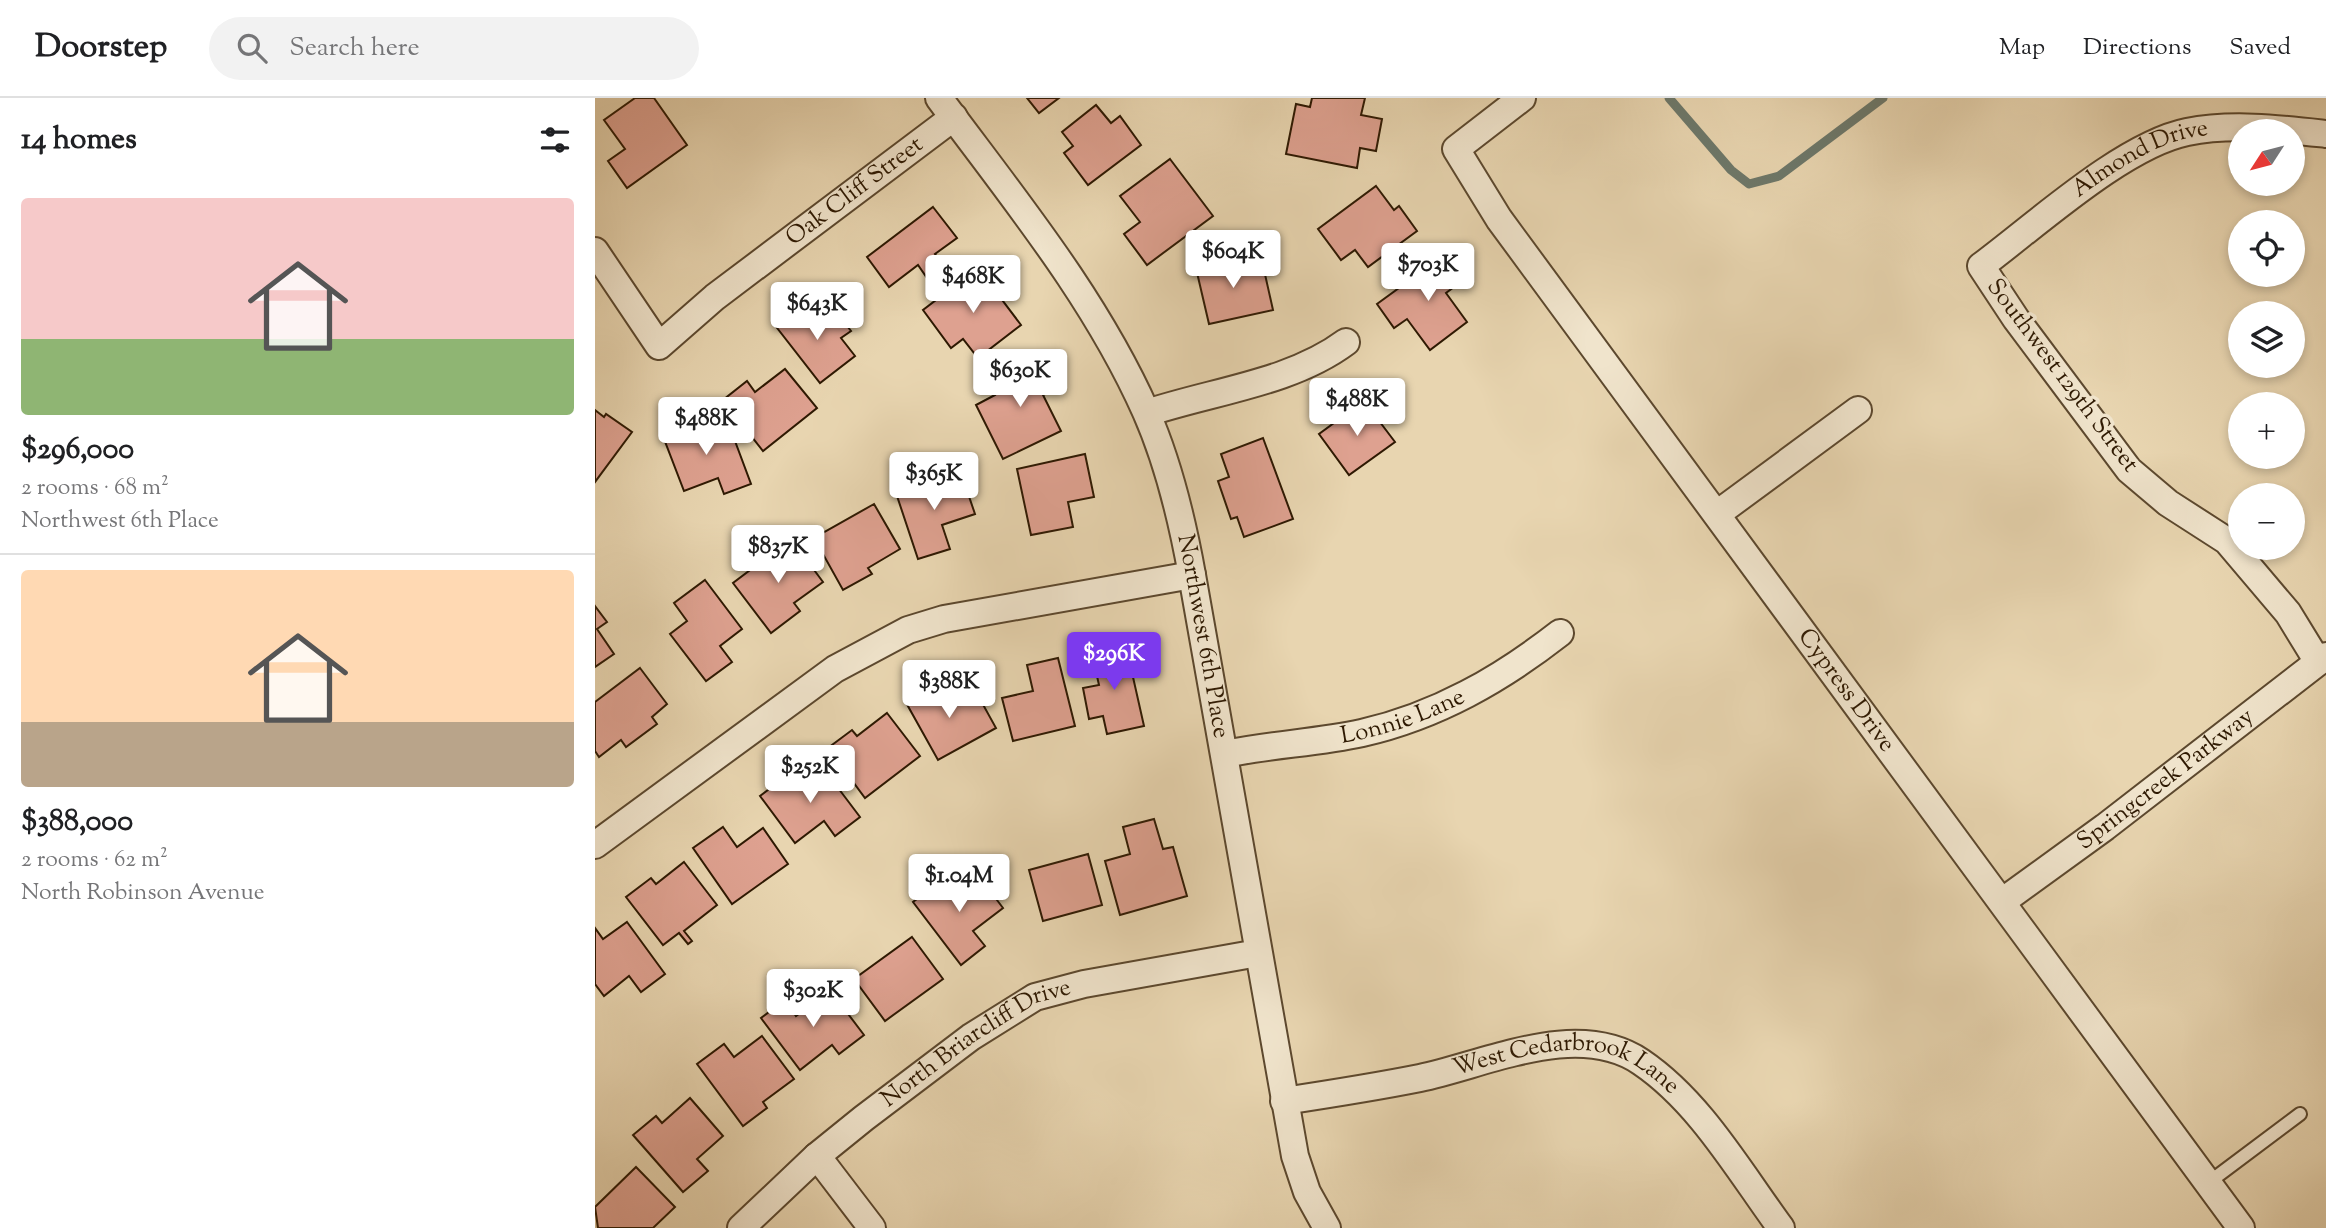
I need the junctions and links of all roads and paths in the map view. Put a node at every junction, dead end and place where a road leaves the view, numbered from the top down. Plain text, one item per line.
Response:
1 (1522, 98) edge
2 (947, 108) edge
3 (2326, 134) edge
4 (595, 251) edge
5 (1981, 266) joint
6 (1346, 342) dead end
7 (1858, 410) dead end
8 (1147, 414) junction
9 (1717, 513) junction
10 (1192, 575) junction
11 (1560, 633) dead end
12 (2322, 659) edge
13 (1225, 754) junction
14 (595, 845) edge
15 (2003, 901) junction
16 (1258, 953) junction
17 (1284, 1101) junction
18 (2299, 1114) dead end
19 (817, 1156) junction
20 (2208, 1183) junction
21 (741, 1228) edge
22 (872, 1228) edge
23 (1327, 1228) edge
24 (1781, 1228) edge
25 (2241, 1228) edge

1 - 9 street, Cypress Drive
2 - 4 street, Oak Cliff Street
2 - 8 street, Northwest 6th Place
3 - 5 street, Almond Drive
5 - 12 street, Southwest 129th Street
6 - 8 street
7 - 9 street
8 - 10 street, Northwest 6th Place
9 - 15 street, Cypress Drive
10 - 13 street, Northwest 6th Place
10 - 14 street
11 - 13 street, Lonnie Lane
12 - 15 street, Springcreek Parkway
13 - 16 street, Northwest 6th Place
15 - 20 street, Cypress Drive
16 - 17 street, Northwest 6th Place
16 - 19 street, North Briarcliff Drive
17 - 23 street, Northwest 6th Place
17 - 24 street, West Cedarbrook Lane
18 - 20 lane
19 - 21 street, North Briarcliff Drive
19 - 22 street
20 - 25 street, Cypress Drive

